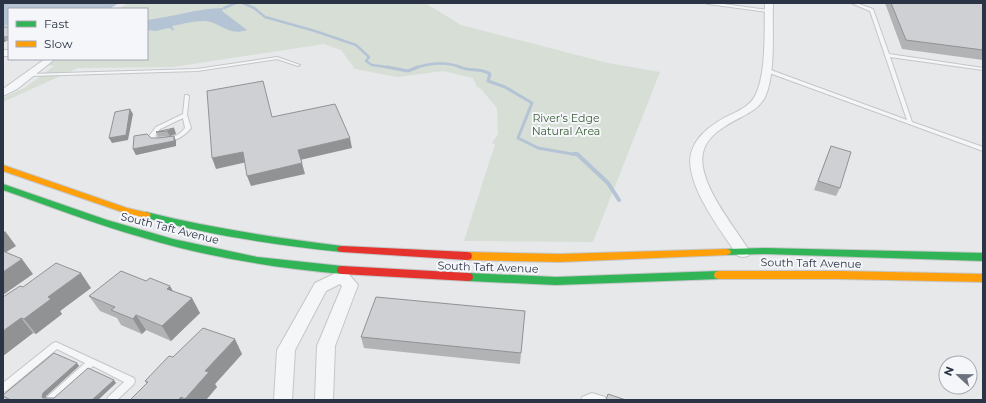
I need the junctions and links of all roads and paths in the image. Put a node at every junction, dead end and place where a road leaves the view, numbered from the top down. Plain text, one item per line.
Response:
1 (708, 3) edge
2 (853, 3) edge
3 (769, 7) edge
4 (887, 55) junction
5 (50, 60) edge
6 (298, 65) dead end
7 (983, 69) edge
8 (766, 70) junction
9 (30, 75) junction
10 (3, 93) edge
11 (187, 96) dead end
12 (185, 115) junction
13 (910, 122) junction
14 (983, 149) edge
15 (3, 168) edge
16 (3, 187) edge
17 (255, 237) junction
18 (743, 252) junction
19 (983, 257) edge
20 (506, 258) junction
21 (733, 260) dead end
22 (371, 261) dead end
23 (760, 261) dead end
24 (849, 265) dead end
25 (470, 268) dead end
26 (638, 268) dead end
27 (342, 273) junction
28 (879, 276) junction
29 (983, 278) edge
30 (597, 280) junction
31 (92, 362) junction
32 (3, 388) edge
33 (50, 400) edge
34 (111, 400) edge
35 (283, 400) edge
36 (324, 400) edge
37 (585, 400) edge
38 (602, 400) edge

1 - 3 lane
2 - 4 lane
3 - 8 street
4 - 7 lane
4 - 13 lane
5 - 9 street
6 - 9 lane
8 - 13 lane
8 - 18 street
9 - 10 street
11 - 12 lane
12 - 12 lane
13 - 14 lane
15 - 17 main road, South Taft Avenue
16 - 27 main road, South Taft Avenue
17 - 20 main road, South Taft Avenue
17 - 27 main road
18 - 19 main road, South Taft Avenue
18 - 20 main road, South Taft Avenue
18 - 21 main road
18 - 23 main road
20 - 25 main road
22 - 27 main road
24 - 28 main road
26 - 30 main road
27 - 30 main road, South Taft Avenue
27 - 35 street
27 - 36 street
28 - 29 main road, South Taft Avenue
28 - 30 main road, South Taft Avenue
31 - 32 lane
31 - 33 lane
31 - 34 lane
37 - 38 lane

